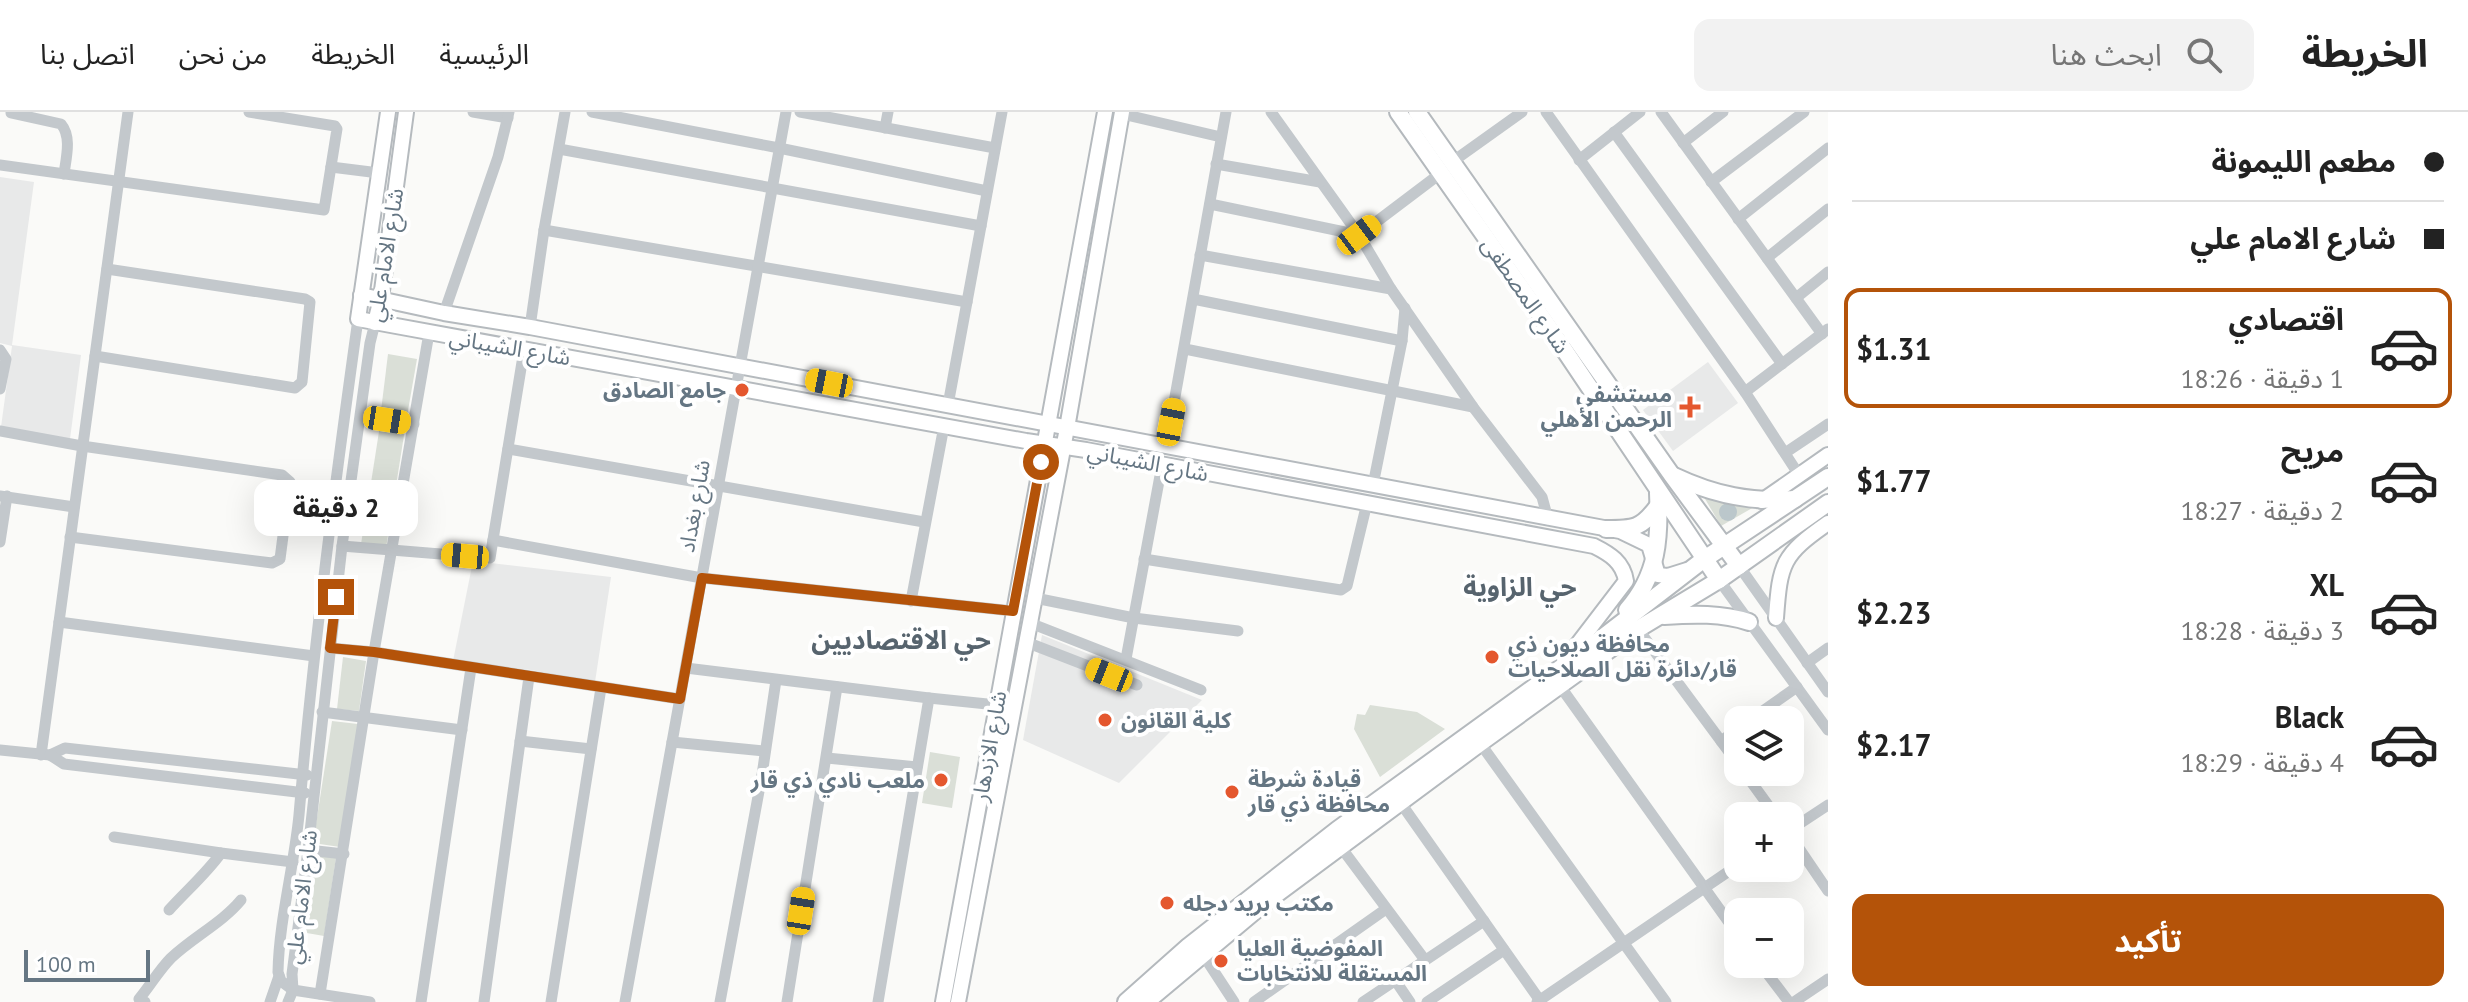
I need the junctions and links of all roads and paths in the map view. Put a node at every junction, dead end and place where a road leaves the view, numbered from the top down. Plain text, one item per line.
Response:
1 (128, 112) edge
2 (249, 112) edge
3 (388, 112) edge
4 (406, 112) edge
5 (473, 112) edge
6 (565, 112) edge
7 (592, 112) edge
8 (786, 112) edge
9 (800, 112) edge
10 (888, 112) edge
11 (1002, 112) edge
12 (1105, 112) edge
13 (1226, 112) edge
14 (1271, 112) edge
15 (1398, 112) edge
16 (1417, 112) edge
17 (1522, 112) edge
18 (1546, 112) edge
19 (1640, 112) edge
20 (1661, 112) edge
21 (1723, 112) edge
22 (1804, 112) edge
23 (11, 113) edge
24 (1122, 113) edge
25 (508, 115) edge
26 (885, 128) junction
27 (1614, 132) junction
28 (1221, 137) junction
29 (1683, 143) junction
30 (779, 148) junction
31 (995, 148) junction
32 (1828, 148) edge
33 (559, 149) junction
34 (1579, 160) junction
35 (1216, 164) junction
36 (0, 165) edge
37 (331, 167) junction
38 (1446, 167) junction
39 (1094, 171) junction
40 (379, 173) junction
41 (64, 174) junction
42 (1112, 174) junction
43 (118, 182) junction
44 (1320, 182) junction
45 (1711, 182) junction
46 (772, 188) junction
47 (987, 191) junction
48 (1210, 204) junction
49 (1828, 209) edge
50 (1738, 219) junction
51 (981, 226) junction
52 (544, 230) junction
53 (1359, 235) junction
54 (1200, 255) junction
55 (1767, 258) junction
56 (758, 266) junction
57 (107, 269) junction
58 (1828, 272) edge
59 (1391, 289) junction
60 (361, 295) junction
61 (381, 298) junction
62 (1796, 298) junction
63 (1193, 299) junction
64 (967, 302) junction
65 (1405, 308) junction
66 (444, 313) junction
67 (358, 319) junction
68 (375, 323) junction
69 (530, 327) junction
70 (1825, 331) edge
71 (429, 333) junction
72 (1402, 341) junction
73 (1185, 349) junction
74 (0, 350) edge
75 (524, 350) junction
76 (95, 356) junction
77 (1782, 364) junction
78 (740, 366) junction
79 (735, 387) junction
80 (0, 389) edge
81 (1391, 390) junction
82 (1745, 392) junction
83 (948, 405) junction
84 (1473, 407) junction
85 (361, 416) junction
86 (414, 424) junction
87 (1828, 424) edge
88 (1048, 425) junction
89 (944, 426) junction
90 (1067, 428) junction
91 (0, 431) edge
92 (1044, 444) junction
93 (82, 446) junction
94 (1166, 447) junction
95 (1063, 448) junction
96 (508, 449) junction
97 (1785, 453) junction
98 (1828, 455) edge
99 (1162, 465) junction
100 (1671, 474) junction
101 (1799, 475) junction
102 (1828, 477) edge
103 (719, 485) junction
104 (1373, 485) junction
105 (4, 496) edge
106 (1658, 498) junction
107 (1450, 499) junction
108 (1797, 499) junction
109 (1762, 501) junction
110 (1367, 503) junction
111 (1828, 503) edge
112 (74, 507) junction
113 (1447, 518) junction
114 (1548, 519) junction
115 (924, 522) junction
116 (1828, 523) edge
117 (284, 525) junction
118 (1606, 529) junction
119 (329, 530) junction
120 (70, 537) junction
121 (493, 540) junction
122 (0, 542) edge
123 (342, 546) junction
124 (1724, 546) junction
125 (392, 550) junction
126 (1144, 559) junction
127 (1654, 564) junction
128 (1697, 564) junction
129 (1739, 566) junction
130 (702, 578) junction
131 (1719, 580) junction
132 (1035, 598) junction
133 (911, 601) junction
134 (1013, 611) junction
135 (1658, 617) junction
136 (1134, 618) junction
137 (1776, 618) junction
138 (59, 622) junction
139 (1749, 622) junction
140 (1030, 623) junction
141 (1638, 629) junction
142 (1238, 631) dead end
143 (1598, 641) junction
144 (1026, 642) junction
145 (330, 648) junction
146 (1828, 648) edge
147 (374, 652) junction
148 (314, 656) junction
149 (1126, 659) junction
150 (1807, 663) junction
151 (1561, 666) junction
152 (471, 668) junction
153 (686, 668) junction
154 (529, 677) junction
155 (776, 680) junction
156 (1137, 685) dead end
157 (1560, 686) junction
158 (837, 687) junction
159 (1797, 687) junction
160 (601, 688) junction
161 (1201, 690) dead end
162 (1828, 692) edge
163 (929, 698) junction
164 (680, 699) junction
165 (997, 705) junction
166 (1770, 706) edge
167 (322, 712) junction
168 (364, 716) junction
169 (462, 730) junction
170 (1828, 730) edge
171 (1724, 739) edge
172 (520, 741) junction
173 (1721, 741) junction
174 (672, 742) junction
175 (1480, 743) junction
176 (1724, 745) edge
177 (591, 749) junction
178 (0, 750) edge
179 (765, 751) junction
180 (46, 755) junction
181 (827, 758) junction
182 (917, 767) junction
183 (301, 774) junction
184 (315, 777) junction
185 (300, 792) junction
186 (314, 795) junction
187 (979, 801) junction
188 (1400, 802) junction
189 (995, 804) junction
190 (1828, 805) edge
191 (1804, 822) edge
192 (114, 837) dead end
193 (1334, 844) junction
194 (308, 850) junction
195 (221, 853) junction
196 (344, 854) junction
197 (1804, 854) edge
198 (293, 862) junction
199 (1724, 875) edge
200 (1703, 889) junction
201 (1828, 891) edge
202 (241, 900) dead end
203 (1386, 909) junction
204 (169, 910) dead end
205 (1724, 917) edge
206 (1484, 921) junction
207 (1624, 943) junction
208 (1504, 950) junction
209 (1202, 953) junction
210 (1425, 960) junction
211 (279, 976) junction
212 (1771, 978) edge
213 (1828, 979) edge
214 (1395, 980) junction
215 (320, 994) junction
216 (290, 996) edge
217 (1539, 1001) edge
218 (145, 1002) edge
219 (270, 1002) edge
220 (370, 1002) edge
221 (421, 1002) edge
222 (484, 1002) edge
223 (551, 1002) edge
224 (625, 1002) edge
225 (720, 1002) edge
226 (787, 1002) edge
227 (878, 1002) edge
228 (943, 1002) edge
229 (958, 1002) edge
230 (1126, 1002) edge
231 (1146, 1002) edge
232 (1234, 1002) edge
233 (1254, 1002) edge
234 (1363, 1002) edge
235 (1410, 1002) edge
236 (1427, 1002) edge
237 (1666, 1002) edge
238 (1791, 1002) edge

1 - 43 street
2 - 37 street
3 - 40 main road, شارع الامام علي
4 - 61 main road, شارع الامام علي
5 - 25 street
6 - 33 street
7 - 30 street
8 - 30 street, شارع بغداد
9 - 26 street
10 - 26 street
11 - 31 street
12 - 39 main road, شارع الازدهار
13 - 28 street
14 - 44 street
15 - 38 highway, شارع المصطفى
16 - 38 highway, شارع المصطفى
17 - 38 street
18 - 34 street
19 - 27 street
20 - 29 street
21 - 29 street
22 - 45 street
23 - 41 street
24 - 28 street
24 - 42 main road, شارع الازدهار
25 - 66 street
26 - 31 street
27 - 34 street
27 - 77 street
28 - 35 street
29 - 45 street
30 - 46 street, شارع بغداد
30 - 47 street
31 - 47 street
32 - 50 street
33 - 46 street
33 - 52 street
34 - 82 street
35 - 44 street
35 - 48 street
36 - 41 street
37 - 40 street
37 - 43 street
38 - 53 street
38 - 100 highway, شارع المصطفى
38 - 106 highway, شارع المصطفى
39 - 42 main road
39 - 88 main road, شارع الازدهار
40 - 60 main road, شارع الامام علي
41 - 43 street
42 - 90 main road, شارع الازدهار
43 - 57 street
44 - 53 street
45 - 50 street
46 - 51 street
46 - 56 street, شارع بغداد
47 - 51 street
48 - 53 street
48 - 54 street
49 - 55 street
50 - 55 street
51 - 64 street
52 - 56 street
52 - 69 street
53 - 59 street
54 - 59 street
54 - 63 street
55 - 62 street
56 - 64 street
56 - 78 street, شارع بغداد
57 - 76 street
57 - 76 street
58 - 62 street
59 - 65 street
60 - 61 main road, شارع الشيباني
60 - 67 main road, شارع الامام علي
61 - 66 main road, شارع الشيباني
61 - 68 main road, شارع الامام علي
62 - 70 street
63 - 72 street
63 - 73 street
64 - 83 street
65 - 72 street
65 - 84 street
66 - 69 main road, شارع الشيباني
67 - 68 main road, شارع الشيباني
67 - 119 street, شارع الامام علي
68 - 71 main road, شارع الشيباني
68 - 85 street, شارع الامام علي
69 - 78 main road, شارع الشيباني
70 - 77 street
71 - 75 main road, شارع الشيباني
71 - 86 street
72 - 81 street
73 - 81 street
73 - 94 street
74 - 80 street
75 - 79 main road, شارع الشيباني
75 - 96 street
76 - 93 street
77 - 82 street
78 - 79 street, شارع بغداد
78 - 83 main road, شارع الشيباني
79 - 89 main road, شارع الشيباني
79 - 103 street, شارع بغداد
81 - 84 street
81 - 104 street
82 - 97 street
83 - 88 main road, شارع الشيباني
84 - 114 street
85 - 86 street
85 - 123 street, شارع الامام علي
86 - 125 street
87 - 97 street
88 - 90 main road, شارع الشيباني
88 - 92 main road, شارع الازدهار
89 - 92 main road, شارع الشيباني
89 - 115 street
90 - 94 main road, شارع الشيباني
90 - 95 main road, شارع الازدهار
91 - 93 street
92 - 95 main road, شارع الشيباني
92 - 134 main road, شارع الازدهار
93 - 112 street
93 - 117 street
94 - 104 main road, شارع الشيباني
95 - 99 main road, شارع الشيباني
95 - 132 main road, شارع الازدهار
96 - 103 street
96 - 121 street
97 - 101 street
98 - 101 main road
99 - 110 main road, شارع الشيباني
99 - 126 street
100 - 109 highway
100 - 124 highway, شارع المصطفى
101 - 109 main road
102 - 108 highway
103 - 115 street
103 - 130 street, شارع بغداد
104 - 107 main road, شارع الشيباني
105 - 112 street
105 - 122 street
106 - 118 highway
106 - 127 highway
106 - 128 highway, شارع المصطفى
107 - 113 main road
107 - 114 main road, شارع الشيباني
108 - 109 highway
108 - 124 highway
110 - 113 main road, شارع الشيباني
110 - 126 street
111 - 129 highway
112 - 120 street
113 - 151 main road, شارع الشيباني
114 - 118 main road, شارع الشيباني
115 - 133 street
116 - 137 main road
117 - 119 street
117 - 120 street
118 - 127 main road, شارع الشيباني
119 - 148 street, شارع الامام علي
120 - 138 street
121 - 125 street
121 - 130 street
123 - 125 street
123 - 145 street, شارع الامام علي
124 - 128 highway
124 - 129 highway, شارع المصطفى
125 - 147 street
126 - 136 street
127 - 128 main road
127 - 143 highway
128 - 131 highway, شارع المصطفى
128 - 143 highway
129 - 131 highway
129 - 137 street
130 - 133 street
130 - 153 street, شارع بغداد
131 - 135 highway
131 - 139 street
132 - 136 street
132 - 140 main road, شارع الازدهار
133 - 134 street
134 - 165 main road, شارع الازدهار
135 - 139 highway
135 - 141 highway
136 - 142 street
136 - 149 street
137 - 150 street
138 - 148 street
138 - 180 street
139 - 159 street
140 - 144 main road, شارع الازدهار
140 - 149 street
141 - 157 highway
141 - 173 street
143 - 151 highway
144 - 156 street
144 - 189 main road, شارع الازدهار
145 - 147 street
145 - 167 street, شارع الامام علي
146 - 150 street
147 - 152 street
147 - 168 street
148 - 183 street, شارع الامام علي
149 - 161 street
150 - 162 street
151 - 193 highway
152 - 154 street
152 - 169 street
153 - 155 street
153 - 164 street, شارع بغداد
154 - 160 street
154 - 172 street
155 - 158 street
155 - 179 street
157 - 175 highway
157 - 200 street
158 - 163 street
158 - 181 street
159 - 166 street
159 - 170 street
160 - 164 street
160 - 177 street
163 - 165 street
163 - 182 street
164 - 174 street, شارع بغداد
165 - 187 main road, شارع الازدهار
167 - 168 street
167 - 184 street, شارع الامام علي
168 - 169 street
168 - 196 street
169 - 221 street
171 - 173 street
172 - 177 street
172 - 222 street
173 - 176 street
174 - 179 street
174 - 224 street, شارع بغداد
175 - 188 highway
175 - 207 street
177 - 223 street
178 - 180 street
179 - 225 street
180 - 183 street
180 - 185 street
181 - 182 street
181 - 226 street
182 - 227 street
183 - 184 street
183 - 185 street, شارع الامام علي
184 - 186 street, شارع الامام علي
185 - 186 street
185 - 198 street, شارع الامام علي
186 - 194 street, شارع الامام علي
187 - 189 main road
187 - 228 main road, شارع الازدهار
188 - 193 highway
188 - 206 street
189 - 229 main road, شارع الازدهار
190 - 191 street
192 - 195 street
193 - 203 street
193 - 209 highway
193 - 230 highway
194 - 196 street
194 - 216 street, شارع الامام علي
195 - 198 street
195 - 204 street
196 - 215 street
197 - 201 street
198 - 211 street, شارع الامام علي
199 - 200 street
200 - 205 street
200 - 207 street
202 - 218 street
203 - 210 street
203 - 233 street
206 - 208 street
206 - 210 street
207 - 217 street
207 - 237 street
208 - 217 street
208 - 236 street
209 - 231 highway
209 - 232 street
210 - 214 street
211 - 216 street, شارع الامام علي
211 - 219 street
212 - 238 street
213 - 238 street
214 - 234 street
214 - 235 street
215 - 216 street
215 - 220 street

